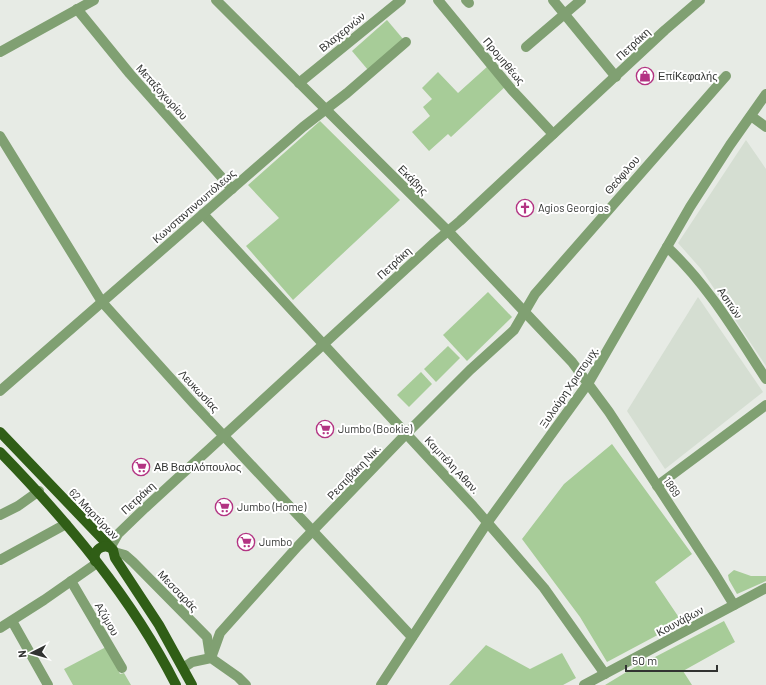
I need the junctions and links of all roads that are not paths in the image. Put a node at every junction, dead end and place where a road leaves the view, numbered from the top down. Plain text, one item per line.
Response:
1 (94, 0) edge
2 (216, 0) edge
3 (401, 0) edge
4 (438, 0) edge
5 (553, 0) edge
6 (581, 0) edge
7 (700, 0) edge
8 (77, 9) junction
9 (565, 14) junction
10 (406, 42) dead end
11 (526, 47) dead end
12 (0, 52) edge
13 (726, 76) dead end
14 (616, 77) junction
15 (299, 83) junction
16 (766, 94) edge
17 (325, 110) junction
18 (750, 116) junction
19 (766, 127) edge
20 (553, 134) junction
21 (0, 136) edge
22 (232, 189) junction
23 (203, 214) junction
24 (448, 231) junction
25 (667, 247) junction
26 (102, 302) junction
27 (525, 310) junction
28 (323, 344) junction
29 (766, 379) edge
30 (589, 382) junction
31 (0, 391) edge
32 (766, 404) edge
33 (0, 432) edge
34 (406, 434) junction
35 (224, 436) junction
36 (0, 452) edge
37 (657, 486) junction
38 (39, 491) junction
39 (0, 515) edge
40 (487, 523) junction
41 (66, 524) junction
42 (313, 532) junction
43 (112, 551) junction
44 (0, 560) edge
45 (97, 563) junction
46 (71, 581) junction
47 (766, 588) edge
48 (734, 606) junction
49 (12, 621) junction
50 (0, 628) edge
51 (412, 637) junction
52 (211, 658) junction
53 (122, 668) dead end
54 (183, 668) junction
55 (604, 674) junction
56 (48, 685) edge
57 (176, 685) edge
58 (192, 685) edge
59 (246, 685) edge
60 (381, 685) edge
61 (584, 685) edge

1 - 8 street
2 - 15 street, Εκάβης
3 - 15 street, Βλαχερνών
4 - 20 street, Προμηθέως
5 - 9 street
6 - 9 street
7 - 14 street, Πετράκη
8 - 12 street
8 - 22 street, Μεταξοχωρίου
9 - 11 street
9 - 14 street
10 - 17 street, Κωνσταντινουπόλεως
13 - 27 street, Θεόφιλου
14 - 20 street, Πετράκη
15 - 17 street, Εκάβης
16 - 18 street, Ξυλούρη Χριστομιχ.
17 - 22 street, Κωνσταντινουπόλεως
17 - 24 street, Εκάβης
18 - 19 street
18 - 25 street, Ξυλούρη Χριστομιχ.
20 - 24 street, Πετράκη
21 - 26 street, Λευκωσίας
22 - 23 street, Κωνσταντινουπόλεως
23 - 26 street, Κωνσταντινουπόλεως
23 - 28 street, Καμπέλη Αθαν.
24 - 27 street, Εκάβης
24 - 28 street, Πετράκη
25 - 29 street, Ασιτών
25 - 30 street, Ξυλούρη Χριστομιχ.
26 - 31 street, Κωνσταντινουπόλεως
26 - 35 street, Λευκωσίας
27 - 30 street, Εκάβης
27 - 34 street, Ρεστιβάκη Νικ.
28 - 34 street, Καμπέλη Αθαν.
28 - 35 street, Πετράκη
30 - 37 street, 1869
30 - 40 street, Ξυλούρη Χριστομιχ.
32 - 37 street
33 - 43 main road, 62 Μαρτύρων
34 - 40 street, Καμπέλη Αθαν.
34 - 42 street, Ρεστιβάκη Νικ.
35 - 42 street, Λευκωσίας
35 - 43 street, Πετράκη
36 - 38 main road
37 - 48 street, 1869
38 - 39 street
38 - 41 main road
40 - 51 street, Ξυλούρη Χριστομιχ.
40 - 55 street, Καμπέλη Αθαν.
41 - 44 street
41 - 45 main road
42 - 51 street, Λευκωσίας
42 - 52 street, Ρεστιβάκη Νικ.
43 - 45 main road
43 - 45 main road
43 - 52 street, Μεσσαράς
43 - 54 main road, 62 Μαρτύρων
45 - 46 street
45 - 57 main road
46 - 49 street
46 - 53 street, Αζύμου
47 - 48 street, Κουνάβων
48 - 55 street, Κουνάβων
49 - 50 street
49 - 56 street
51 - 60 street, Ξυλούρη Χριστομιχ.
52 - 54 street
52 - 59 street
54 - 58 main road, 62 Μαρτύρων
55 - 61 street, Κουνάβων

